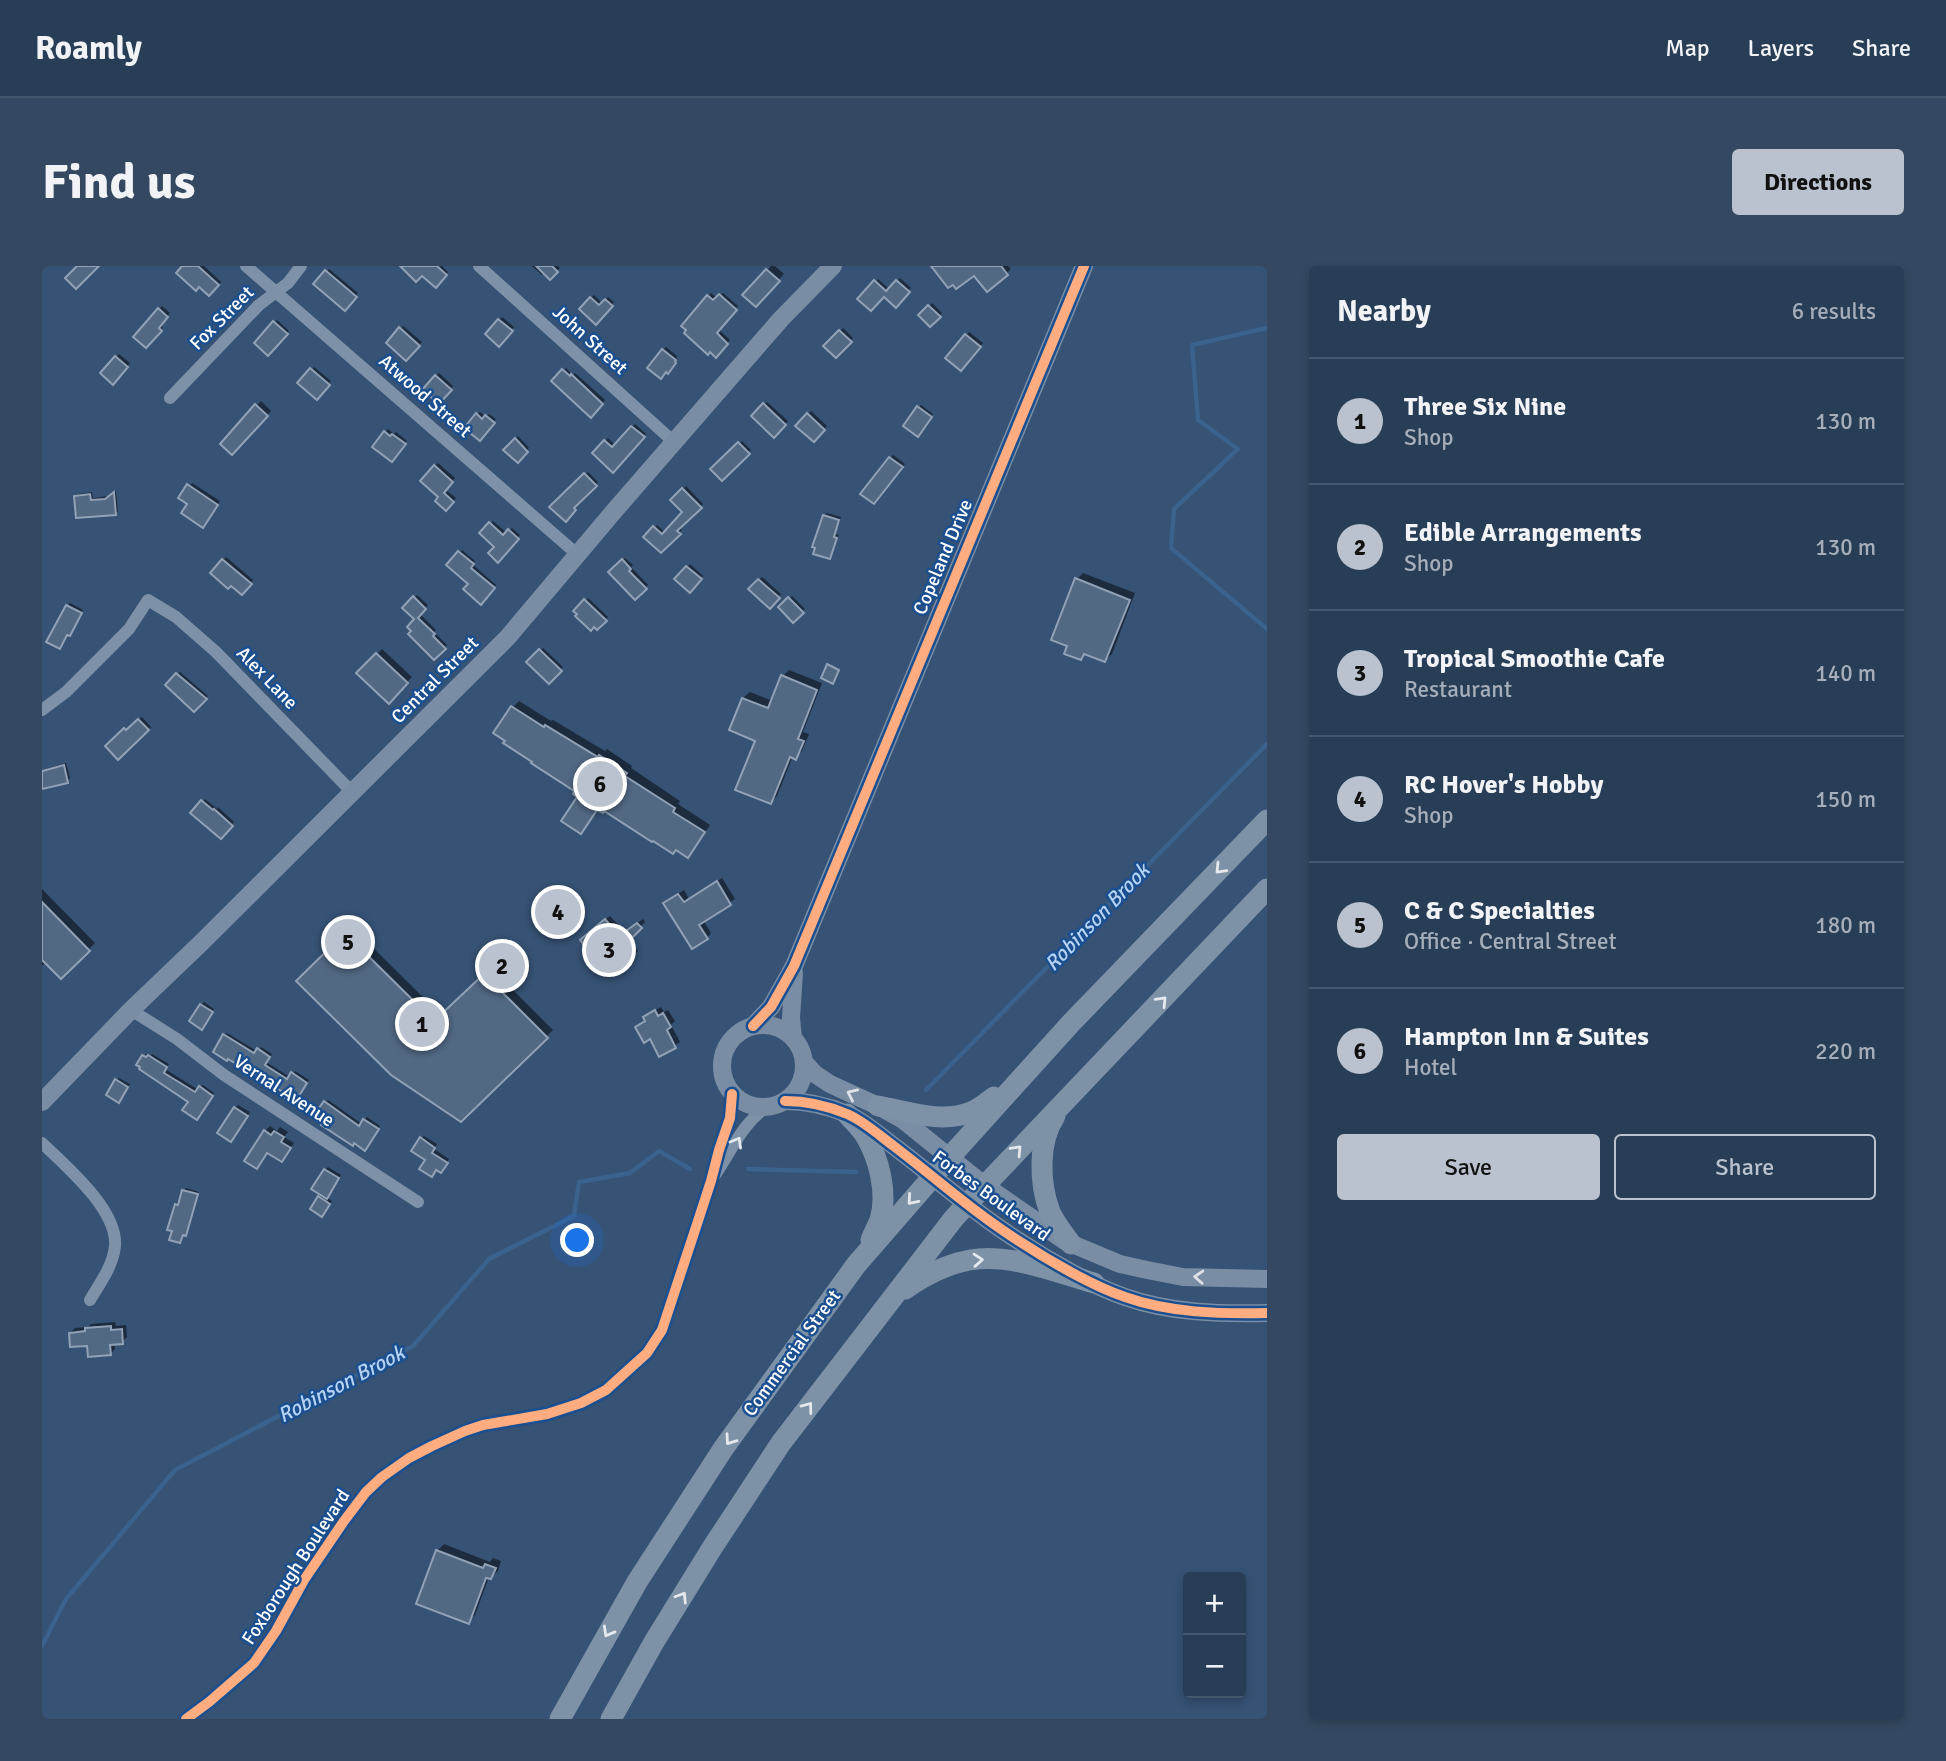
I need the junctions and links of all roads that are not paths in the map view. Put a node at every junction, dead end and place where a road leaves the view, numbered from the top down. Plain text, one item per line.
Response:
1 (246, 266) edge
2 (300, 266) edge
3 (479, 266) edge
4 (833, 266) edge
5 (1084, 266) edge
6 (277, 293) junction
7 (170, 398) dead end
8 (675, 443) junction
9 (578, 555) junction
10 (42, 710) edge
11 (351, 791) junction
12 (1267, 820) edge
13 (836, 863) joint
14 (1267, 889) edge
15 (794, 966) junction
16 (131, 1010) junction
17 (753, 1026) junction
18 (793, 1038) junction
19 (804, 1062) junction
20 (1011, 1088) junction
21 (733, 1094) junction
22 (1068, 1097) junction
23 (785, 1101) junction
24 (42, 1102) edge
25 (878, 1106) junction
26 (767, 1107) junction
27 (847, 1114) junction
28 (42, 1143) edge
29 (949, 1158) junction
30 (933, 1176) junction
31 (711, 1181) junction
32 (984, 1185) junction
33 (418, 1202) dead end
34 (967, 1204) junction
35 (1071, 1244) junction
36 (865, 1254) junction
37 (1267, 1279) edge
38 (1094, 1283) junction
39 (894, 1296) junction
40 (90, 1300) dead end
41 (1267, 1313) edge
42 (186, 1719) edge
43 (560, 1719) edge
44 (611, 1719) edge

1 - 6 street, Atwood Street
2 - 6 street, Fox Street
3 - 8 street, John Street
4 - 8 street, Central Street
5 - 13 street, Copeland Drive
6 - 7 street, Fox Street
6 - 9 street, Atwood Street
8 - 9 street, Central Street
9 - 11 street, Central Street
10 - 11 street, Alex Lane
11 - 16 street, Central Street
12 -> 20 highway, Commercial Street
13 - 15 street, Foxborough Boulevard
22 -> 14 highway
15 - 17 street, Foxborough Boulevard
15 - 18 street, Foxborough Boulevard
16 - 24 street, Central Street
16 - 33 street, Vernal Avenue
17 - 18 street
17 - 21 street, Foxborough Boulevard
18 - 19 street, Foxborough Boulevard
19 - 23 street
25 -> 19 street, Forbes Boulevard
20 - 25 highway
20 - 29 highway, Commercial Street
21 - 26 street
21 - 31 street, Foxborough Boulevard
32 -> 22 highway
22 - 35 highway
23 - 26 street, Foxborough Boulevard
23 - 27 street, Forbes Boulevard
25 - 29 street, Forbes Boulevard
31 -> 26 street, Foxborough Boulevard
27 - 30 street, Forbes Boulevard
27 - 36 highway
28 - 40 street
29 - 30 highway, Commercial Street
29 - 32 street, Forbes Boulevard
30 - 34 street, Forbes Boulevard
30 -> 36 highway, Commercial Street
31 - 42 street, Foxborough Boulevard
32 - 34 highway
32 - 35 street, Forbes Boulevard
34 - 38 street, Forbes Boulevard
34 - 39 highway
37 -> 35 street, Forbes Boulevard
36 -> 43 highway, Commercial Street
39 -> 38 highway
38 - 41 street, Forbes Boulevard
44 -> 39 highway

